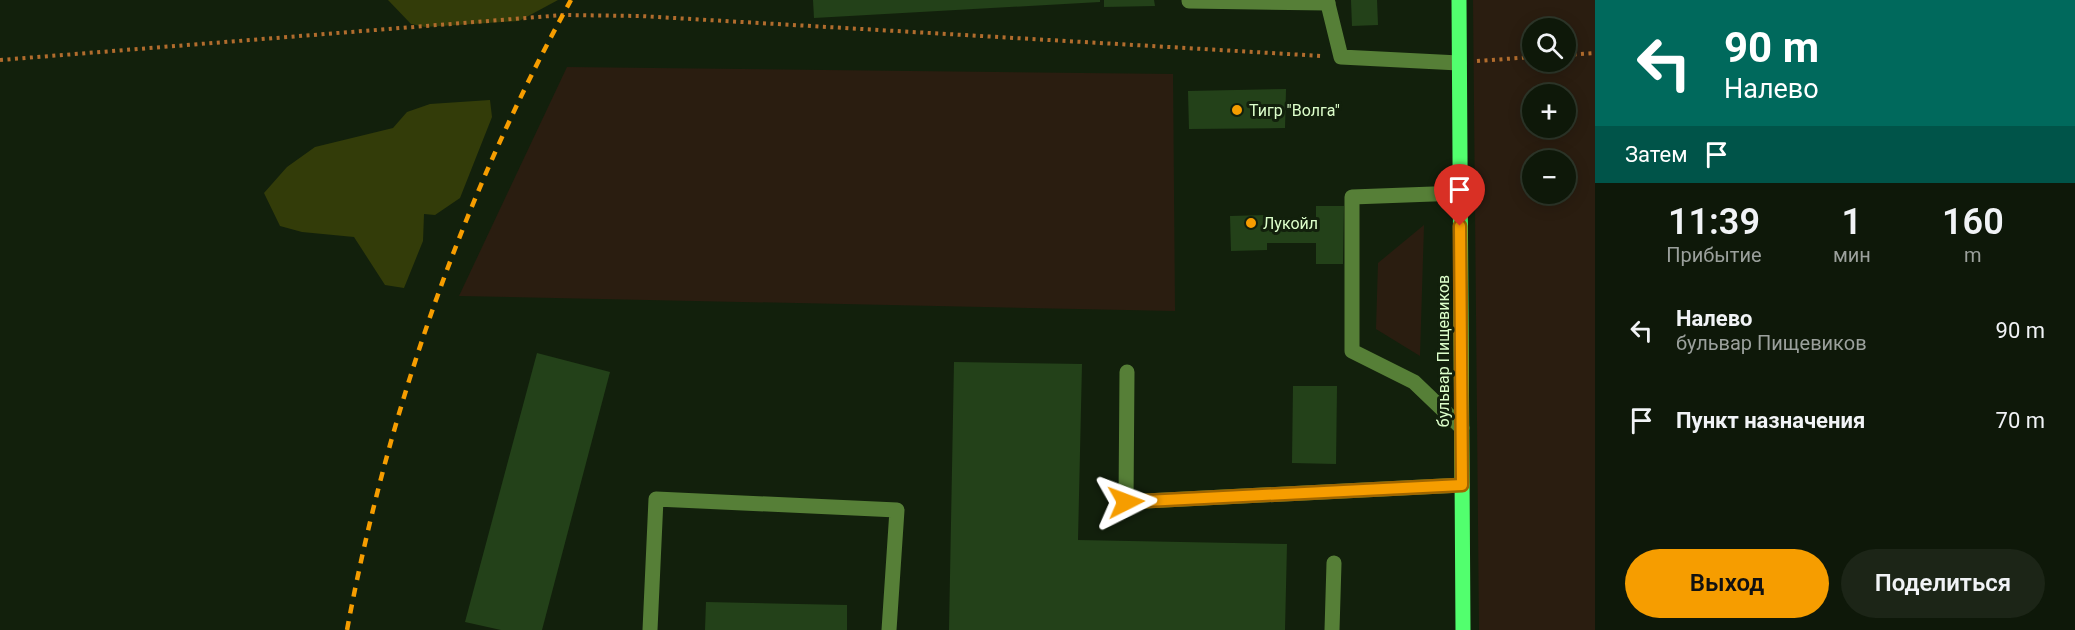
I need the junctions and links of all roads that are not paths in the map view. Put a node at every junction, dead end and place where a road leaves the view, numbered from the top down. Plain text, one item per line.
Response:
1 (1189, 0) edge
2 (1459, 0) edge
3 (1328, 1) edge
4 (1459, 63) junction
5 (1460, 193) junction
6 (1127, 372) dead end
7 (1462, 428) junction
8 (1462, 485) junction
9 (1334, 563) dead end
10 (650, 630) edge
11 (889, 630) edge
12 (1332, 630) edge
13 (1463, 630) edge

1 - 3 lane
2 - 4 main road, бульвар Пищевиков
3 - 4 lane
4 - 5 main road, бульвар Пищевиков
5 - 7 main road, бульвар Пищевиков
5 - 7 lane
6 - 8 lane
7 - 8 main road, бульвар Пищевиков
8 - 13 main road, бульвар Пищевиков
9 - 12 lane
10 - 11 lane

